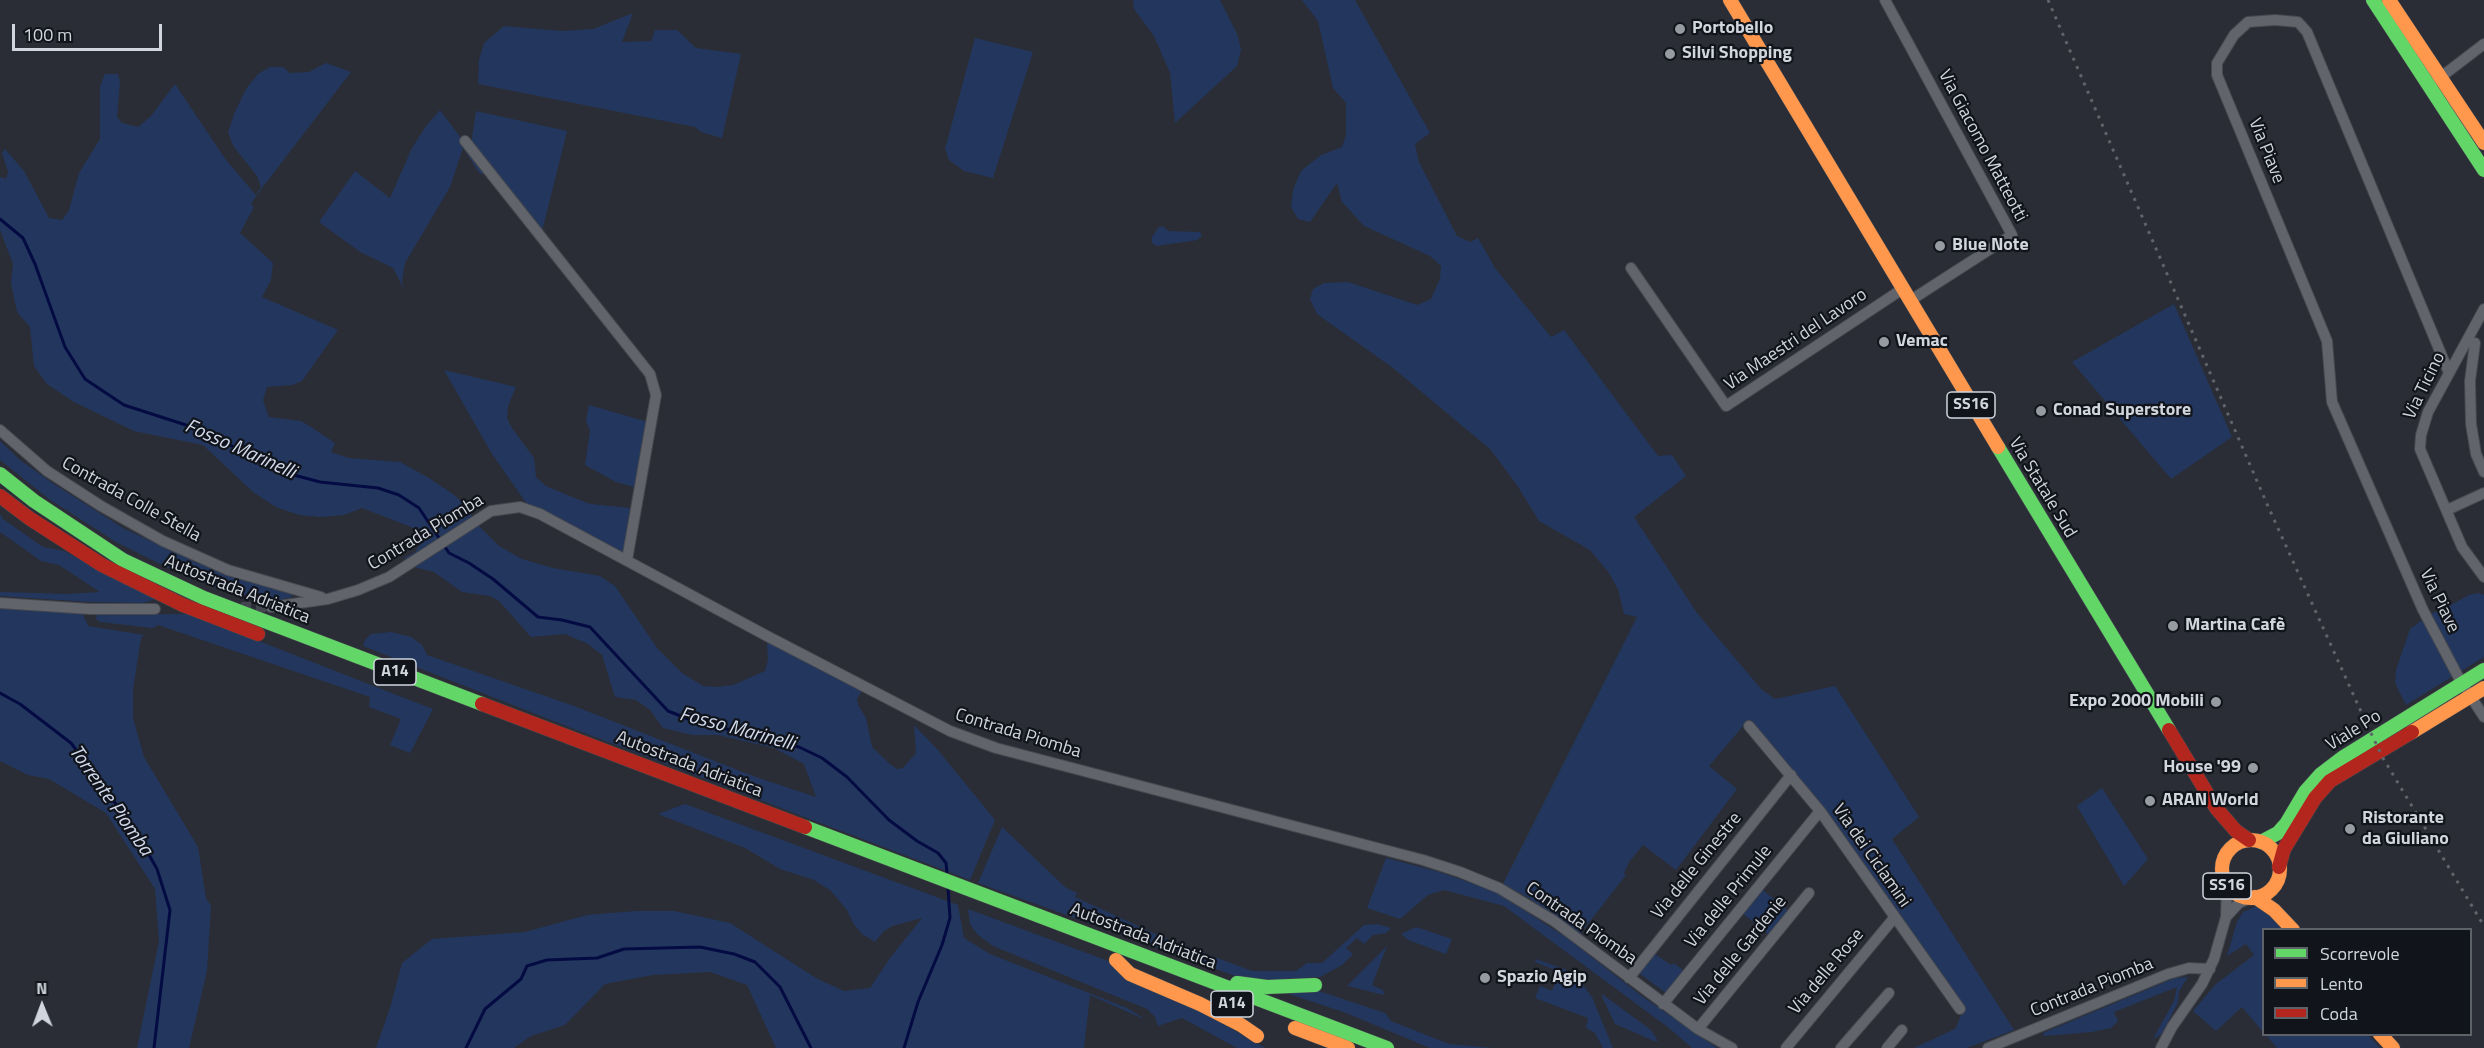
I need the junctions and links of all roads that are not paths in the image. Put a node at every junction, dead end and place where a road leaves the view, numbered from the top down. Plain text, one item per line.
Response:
1 (1730, 0) edge
2 (1885, 0) edge
3 (2373, 0) edge
4 (2389, 0) edge
5 (2484, 44) edge
6 (2434, 81) junction
7 (465, 141) dead end
8 (2484, 143) edge
9 (2484, 170) edge
10 (1630, 268) dead end
11 (1908, 294) junction
12 (2484, 309) edge
13 (2475, 343) edge
14 (2449, 374) junction
15 (0, 430) edge
16 (2484, 472) edge
17 (0, 474) edge
18 (2484, 493) edge
19 (0, 496) edge
20 (2447, 510) junction
21 (627, 560) junction
22 (2484, 577) edge
23 (328, 599) junction
24 (0, 603) edge
25 (271, 607) tunnel mouth
26 (155, 609) dead end
27 (273, 640) dead end
28 (2484, 670) edge
29 (2462, 683) junction
30 (2484, 688) edge
31 (2471, 696) junction
32 (463, 712) dead end
33 (2484, 717) edge
34 (1749, 726) dead end
35 (1791, 775) junction
36 (2216, 808) junction
37 (1820, 811) junction
38 (2255, 841) junction
39 (2223, 862) junction
40 (2278, 874) junction
41 (2227, 885) junction
42 (1809, 893) dead end
43 (2253, 898) junction
44 (2226, 917) junction
45 (1894, 918) junction
46 (2290, 926) edge
47 (1116, 960) junction
48 (1159, 963) junction
49 (2210, 969) junction
50 (1629, 978) junction
51 (1315, 985) dead end
52 (1889, 993) dead end
53 (1663, 1004) junction
54 (1959, 1009) dead end
55 (1698, 1029) junction
56 (1902, 1030) dead end
57 (1257, 1036) dead end
58 (2381, 1036) edge
59 (1348, 1048) edge
60 (1387, 1048) edge
61 (1732, 1048) edge
62 (1786, 1048) edge
63 (1841, 1048) edge
64 (1887, 1048) edge
65 (1988, 1048) edge
66 (2161, 1048) edge
67 (2393, 1048) edge

1 - 11 main road, Via Statale Sud / SS16
2 - 11 street, Via Giacomo Matteotti
3 - 6 main road
4 - 6 main road
5 - 6 street
6 - 8 main road
6 - 9 main road
7 - 21 street
10 - 11 street, Via Maestri del Lavoro
11 - 36 main road, Via Statale Sud / SS16
12 - 13 street, Via Ticino
13 - 14 street, Via Ticino
13 - 16 street
14 - 20 street, Via Ticino
14 - 29 street, Via Piave
15 - 23 street, Contrada Colle Stella
17 - 48 main road, Autostrada Adriatica / A14
18 - 20 street
19 - 27 main road, Autostrada Adriatica
20 - 22 street, Via Ticino
21 - 23 street, Contrada Piomba
21 - 50 street, Contrada Piomba
23 - 25 street, Contrada Piomba
24 - 26 street
28 - 29 main road, Viale Po
29 - 31 street, Via Piave
29 - 38 main road, Viale Po
30 - 31 main road, Viale Po
31 - 33 street, Via Piave
31 - 40 main road, Viale Po
32 - 47 main road, Autostrada Adriatica / A14
34 - 35 street, Via dei Ciclamini
35 - 37 street, Via dei Ciclamini
35 - 50 street, Via delle Ginestre
36 - 38 main road, SS16
36 - 39 main road, SS16
37 - 45 street, Via dei Ciclamini
37 - 53 street, Via delle Primule
38 - 39 main road, SS16
38 - 40 main road, SS16
39 - 41 main road, SS16
40 - 43 main road, SS16
40 - 46 main road, SS16
41 - 43 main road, SS16
41 - 44 street
42 - 55 street, Via delle Gardenie
43 - 44 street
43 - 46 main road, SS16
44 - 49 street
45 - 54 street, Via dei Ciclamini
45 - 62 street, Via delle Rose
47 - 57 main road
47 - 59 main road, Autostrada Adriatica / A14
48 - 51 main road
48 - 60 main road, Autostrada Adriatica / A14
49 - 65 street, Contrada Piomba
49 - 66 street
50 - 53 street, Contrada Piomba
52 - 63 street
53 - 55 street, Contrada Piomba
55 - 61 street, Contrada Piomba
56 - 64 street
58 - 67 main road

